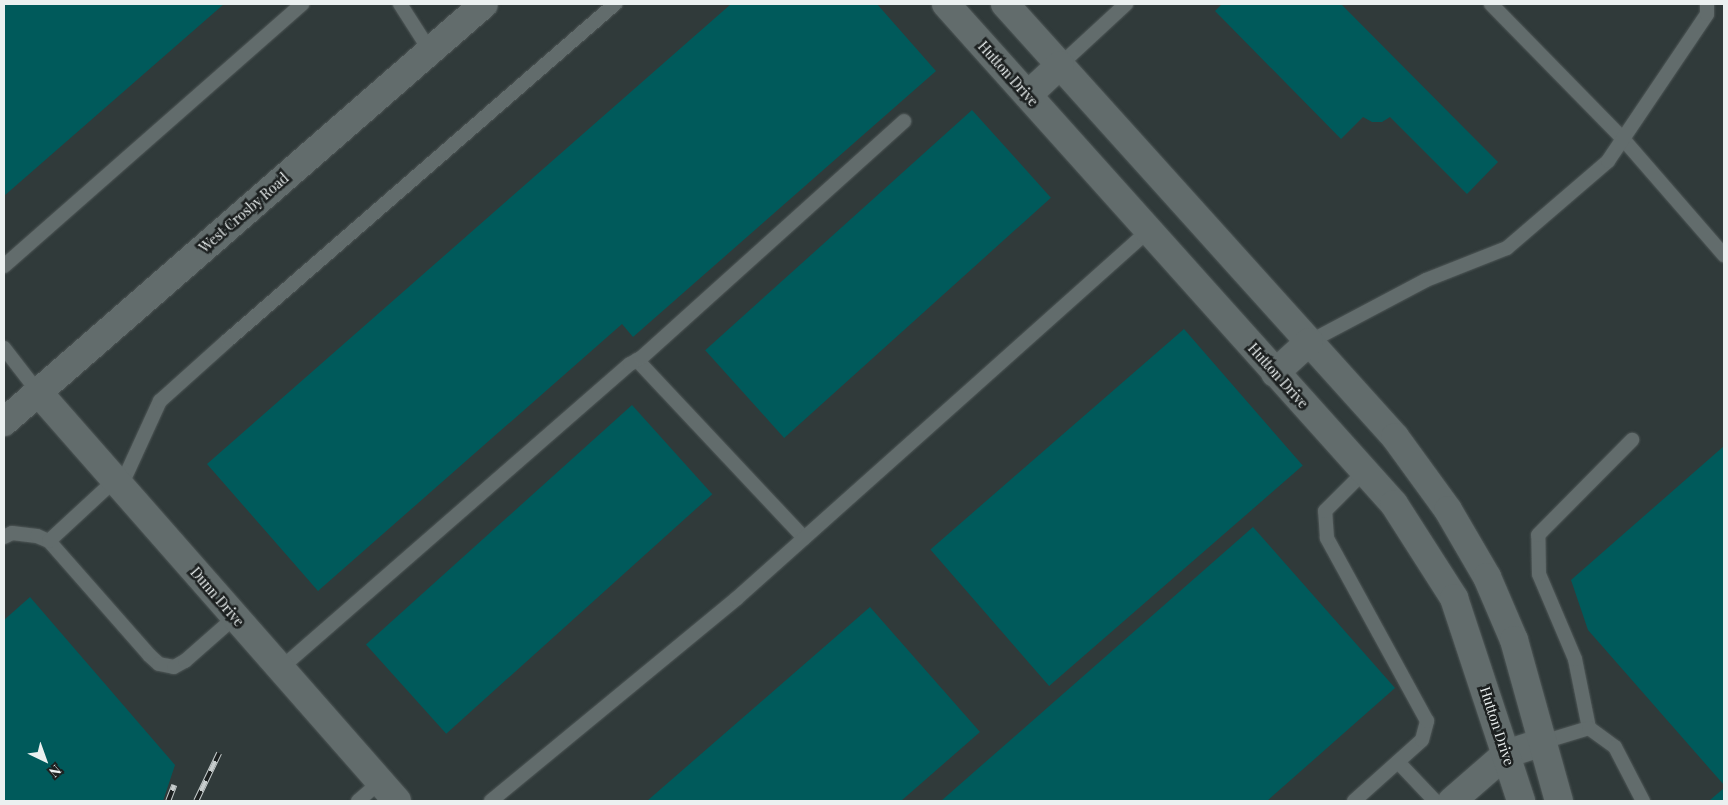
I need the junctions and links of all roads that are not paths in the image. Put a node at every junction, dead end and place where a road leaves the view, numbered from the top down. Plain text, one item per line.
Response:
1 (302, 4) edge
2 (400, 4) edge
3 (484, 4) edge
4 (615, 4) edge
5 (946, 4) edge
6 (1005, 4) edge
7 (1491, 4) edge
8 (1707, 4) edge
9 (1122, 5) edge
10 (430, 51) junction
11 (1060, 65) junction
12 (1028, 96) junction
13 (904, 122) dead end
14 (1623, 138) junction
15 (1148, 231) junction
16 (1724, 255) edge
17 (4, 266) edge
18 (1310, 342) junction
19 (4, 348) edge
20 (637, 360) junction
21 (1275, 372) junction
22 (38, 392) junction
23 (4, 422) edge
24 (1632, 440) dead end
25 (1364, 472) junction
26 (118, 483) junction
27 (4, 538) edge
28 (804, 538) junction
29 (49, 541) junction
30 (235, 618) junction
31 (280, 669) junction
32 (1589, 728) junction
33 (1543, 742) junction
34 (1506, 754) junction
35 (1398, 762) junction
36 (388, 792) edge
37 (358, 801) edge
38 (491, 801) edge
39 (1354, 801) edge
40 (1436, 801) edge
41 (1452, 801) edge
42 (1521, 801) edge
43 (1559, 801) edge
44 (1644, 801) edge

1 - 17 lane
2 - 10 lane
3 - 10 street, West Crosby Road
4 - 26 lane
5 - 12 street, Hutton Drive
6 - 11 street
7 - 14 lane
8 - 14 lane
9 - 11 lane
10 - 22 street, West Crosby Road
11 - 12 street
11 - 18 street
12 - 15 street, Hutton Drive
13 - 20 lane
14 - 16 lane
14 - 18 lane
15 - 21 street, Hutton Drive
15 - 28 lane
18 - 21 street
18 - 33 street
19 - 22 lane
20 - 28 lane
20 - 31 lane
21 - 25 street, Hutton Drive
22 - 23 street, West Crosby Road
22 - 26 street, Dunn Drive
24 - 32 lane
25 - 34 street, Hutton Drive
25 - 35 lane
26 - 29 lane
26 - 30 street, Dunn Drive
27 - 29 lane
28 - 38 lane
29 - 30 lane
30 - 31 street, Dunn Drive
31 - 36 street, Dunn Drive
32 - 33 lane
32 - 44 lane
33 - 34 street
33 - 43 street
34 - 41 street
34 - 42 street, Hutton Drive
35 - 39 lane
35 - 40 lane
36 - 37 lane

